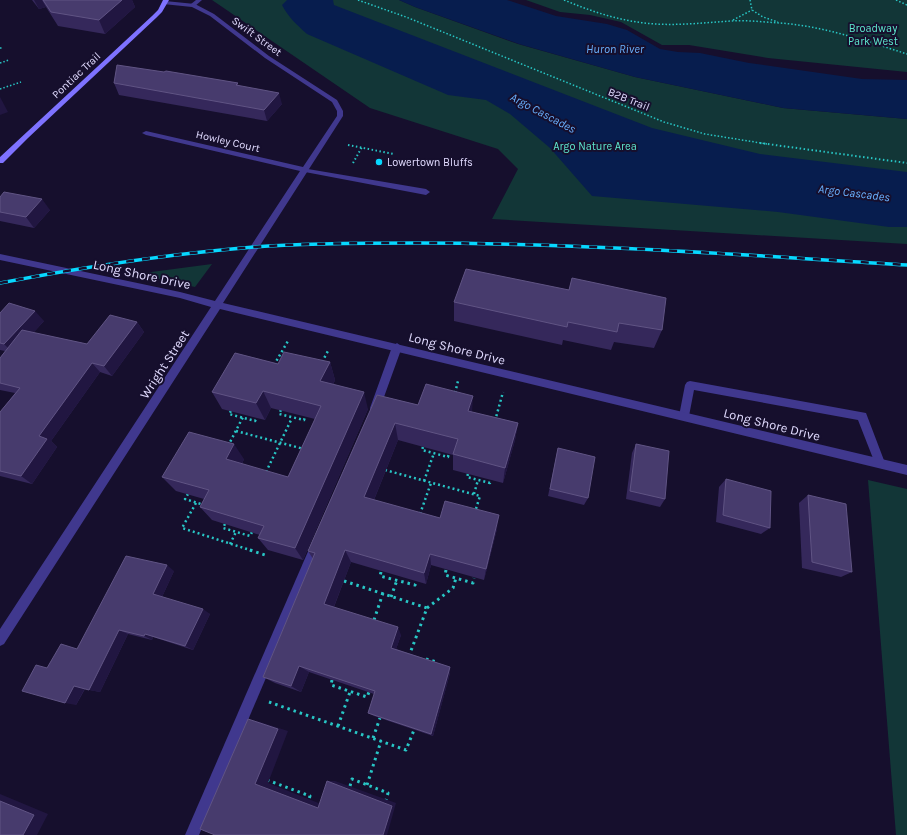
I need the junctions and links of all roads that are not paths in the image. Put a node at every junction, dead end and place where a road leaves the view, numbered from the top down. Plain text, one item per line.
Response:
1 (199, 0) edge
2 (166, 1) edge
3 (193, 5) junction
4 (335, 101) joint
5 (146, 133) dead end
6 (0, 161) edge
7 (305, 170) junction
8 (426, 192) dead end
9 (0, 257) edge
10 (218, 305) junction
11 (397, 347) junction
12 (684, 416) junction
13 (369, 422) edge
14 (880, 464) junction
15 (907, 470) edge
16 (322, 533) edge
17 (0, 640) edge
18 (192, 835) edge

1 - 3 street
2 - 3 street, Swift Street
2 - 6 main road, Pontiac Trail
3 - 4 street, Swift Street
4 - 7 street, Wright Street
5 - 7 street, Howley Court
7 - 8 street, Howley Court
7 - 10 street, Wright Street
9 - 10 street, Long Shore Drive
10 - 11 street, Long Shore Drive
10 - 17 street, Wright Street
11 - 12 street, Long Shore Drive
11 - 13 street
12 - 14 street, Long Shore Drive
12 - 14 street
14 - 15 street, Long Shore Drive
16 - 18 street

